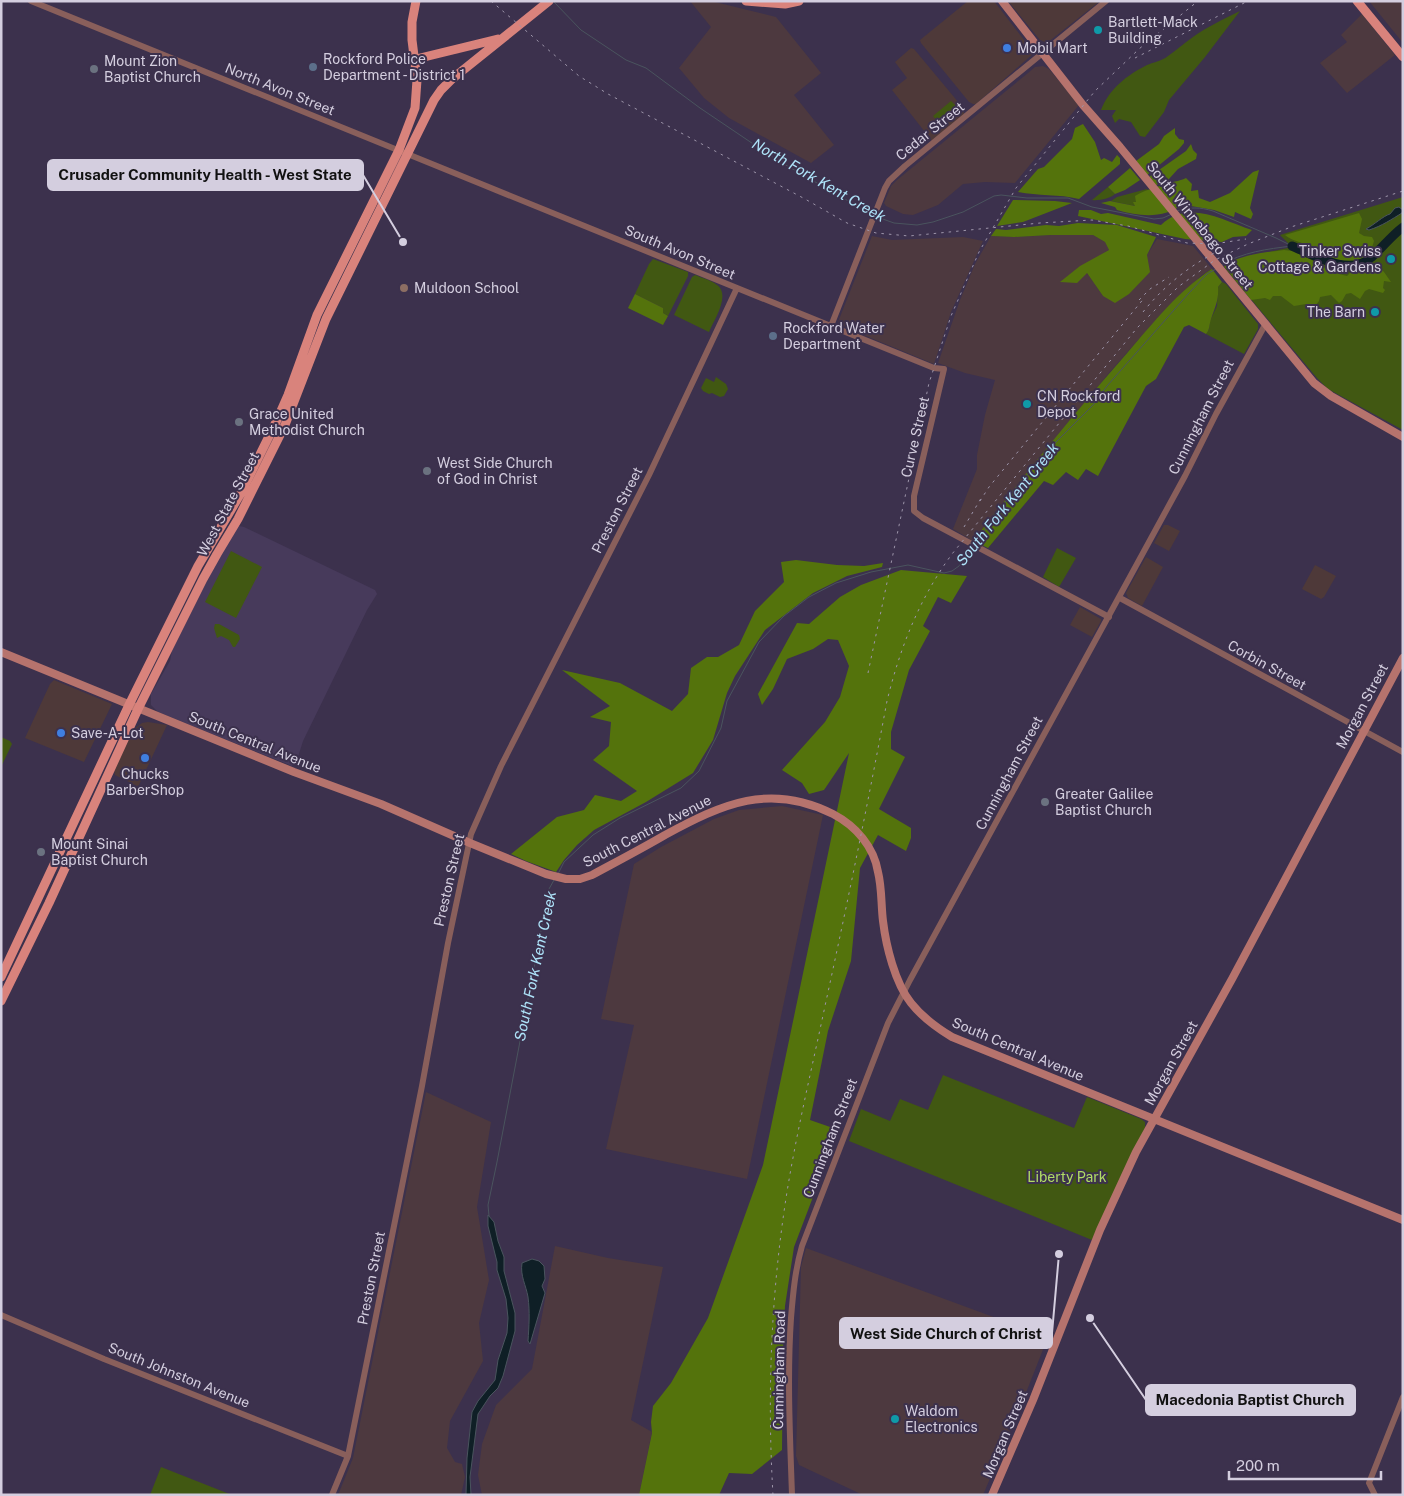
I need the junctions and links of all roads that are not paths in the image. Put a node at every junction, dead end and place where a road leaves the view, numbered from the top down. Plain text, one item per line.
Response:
1 (31, 1) edge
2 (416, 1) edge
3 (548, 1) edge
4 (746, 1) edge
5 (799, 1) edge
6 (1002, 1) edge
7 (1106, 1) edge
8 (1357, 1) edge
9 (502, 38) junction
10 (1043, 53) junction
11 (1403, 57) edge
12 (416, 59) junction
13 (399, 150) junction
14 (408, 154) junction
15 (737, 288) junction
16 (1265, 324) junction
17 (831, 326) junction
18 (944, 369) joint
19 (1403, 437) edge
20 (1120, 598) junction
21 (1109, 617) junction
22 (1, 652) edge
23 (1403, 658) edge
24 (134, 707) junction
25 (1363, 731) junction
26 (1403, 752) edge
27 (470, 843) junction
28 (1, 977) edge
29 (904, 991) junction
30 (1, 1001) edge
31 (1153, 1119) junction
32 (1403, 1220) edge
33 (802, 1246) joint
34 (1, 1315) edge
35 (1403, 1397) edge
36 (348, 1456) junction
37 (332, 1495) edge
38 (792, 1495) edge
39 (992, 1495) edge
40 (1374, 1495) edge

1 - 13 street, North Avon Street
2 - 12 main road, West State Street
3 - 9 main road, West State Street
4 - 5 main road
6 - 10 main road, South Winnebago Street
7 - 10 street, Cedar Street
8 - 11 main road
9 - 12 main road
9 - 14 main road, West State Street
10 - 16 main road, South Winnebago Street
10 - 17 street, Cedar Street
12 - 13 main road, West State Street
13 - 14 street, North Avon Street
13 - 24 main road, West State Street
14 - 15 street, South Avon Street
14 - 24 main road, West State Street
15 - 17 street, South Avon Street
15 - 27 street, Preston Street
16 - 19 main road, South Winnebago Street
16 - 20 street, Cunningham Street
17 - 18 street, South Avon Street
18 - 21 street, Curve Street
20 - 21 street, Cunningham Street
20 - 25 street, Corbin Street
21 - 29 street, Cunningham Street
22 - 24 main road, South Central Avenue
23 - 25 main road, Morgan Street
24 - 27 main road, South Central Avenue
24 - 28 main road, West State Street
24 - 30 main road, West State Street
25 - 26 street, Corbin Street
25 - 31 main road, Morgan Street
27 - 29 main road, South Central Avenue
27 - 36 street, Preston Street
29 - 31 main road, South Central Avenue
29 - 33 street, Cunningham Street
31 - 32 main road, South Central Avenue
31 - 39 main road, Morgan Street
33 - 38 street, Cunningham Road
34 - 36 street, South Johnston Avenue
35 - 40 street
36 - 37 street, Preston Street

